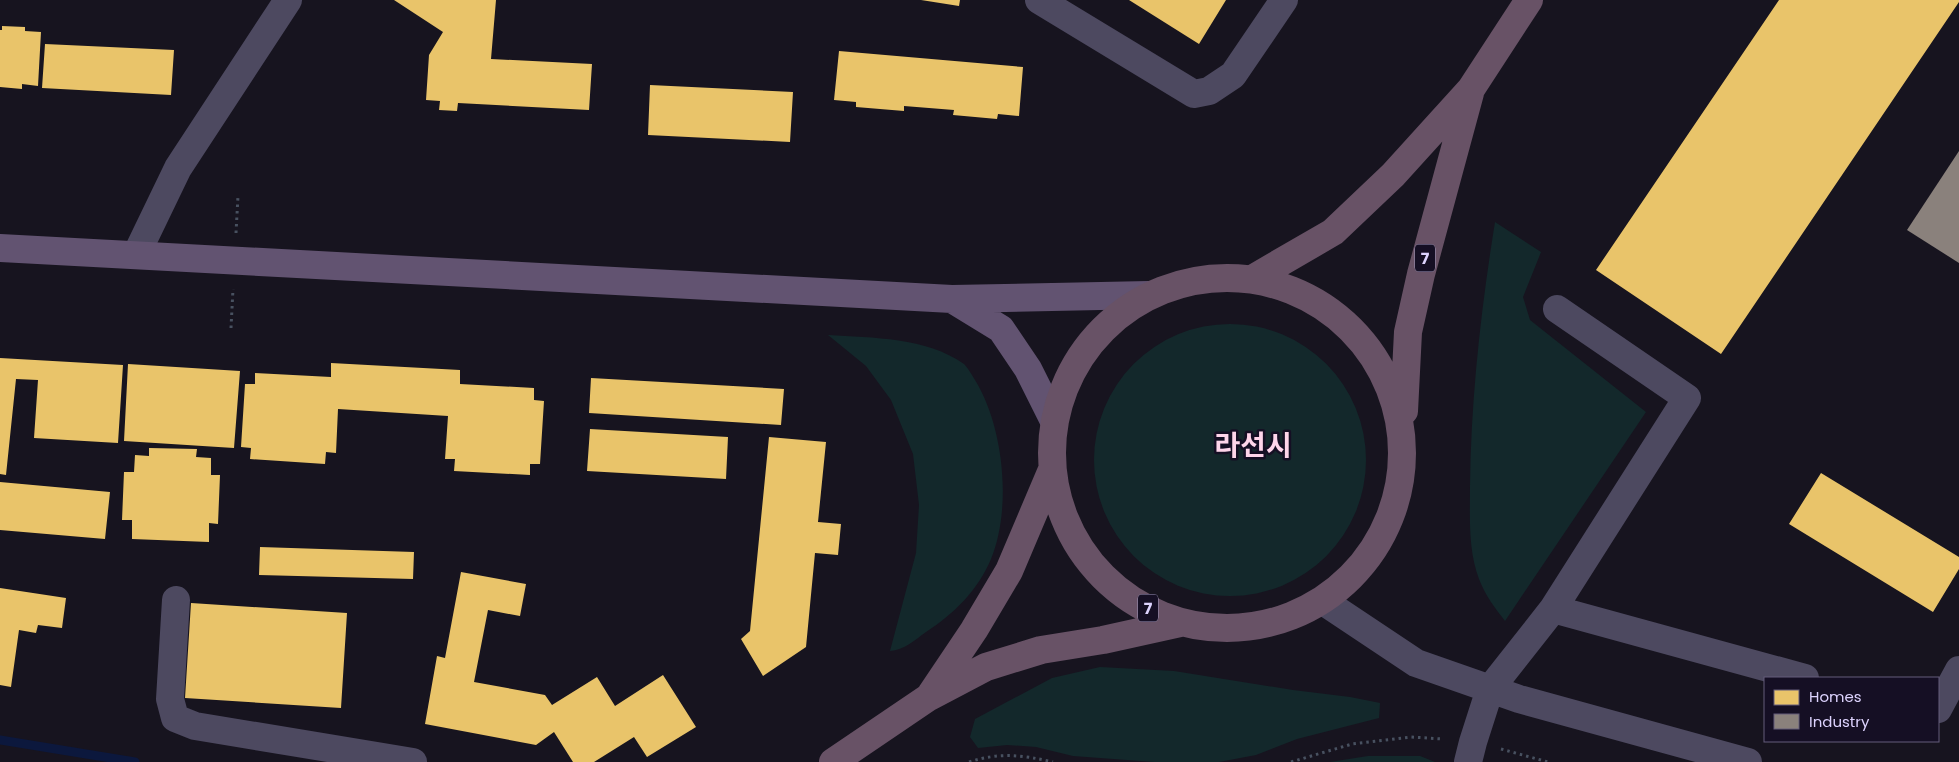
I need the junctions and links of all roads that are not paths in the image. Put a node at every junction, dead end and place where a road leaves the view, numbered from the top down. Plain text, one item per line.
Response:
1 (288, 0) edge
2 (1039, 0) edge
3 (1529, 0) edge
4 (1281, 1) edge
5 (1471, 89) junction
6 (0, 248) edge
7 (136, 255) junction
8 (1252, 279) junction
9 (1149, 295) junction
10 (952, 299) junction
11 (1557, 309) dead end
12 (1054, 420) junction
13 (1402, 431) junction
14 (1052, 472) junction
15 (176, 600) dead end
16 (1324, 601) junction
17 (1553, 609) junction
18 (1180, 623) junction
19 (1959, 670) edge
20 (1801, 677) edge
21 (1490, 689) junction
22 (929, 697) junction
23 (1939, 707) edge
24 (1939, 714) edge
25 (1959, 720) edge
26 (1471, 752) edge
27 (413, 762) edge
28 (833, 762) edge
29 (1748, 762) edge

1 - 7 street
2 - 4 street
3 - 5 highway, 7
5 - 8 highway, 7
5 - 13 highway, 7
6 - 7 main road
7 - 10 main road
8 - 9 highway, 7
8 - 13 highway, 7
9 - 10 main road
9 - 12 highway, 7
10 - 12 main road
11 - 17 street
12 - 14 highway, 7
13 - 16 highway, 7
14 - 18 highway, 7
14 - 22 highway, 7
15 - 27 street
16 - 18 highway, 7
16 - 21 street
17 - 20 street
17 - 21 street
18 - 22 highway, 7
19 - 23 street
21 - 26 street
21 - 29 street
22 - 28 highway, 7
24 - 25 street

